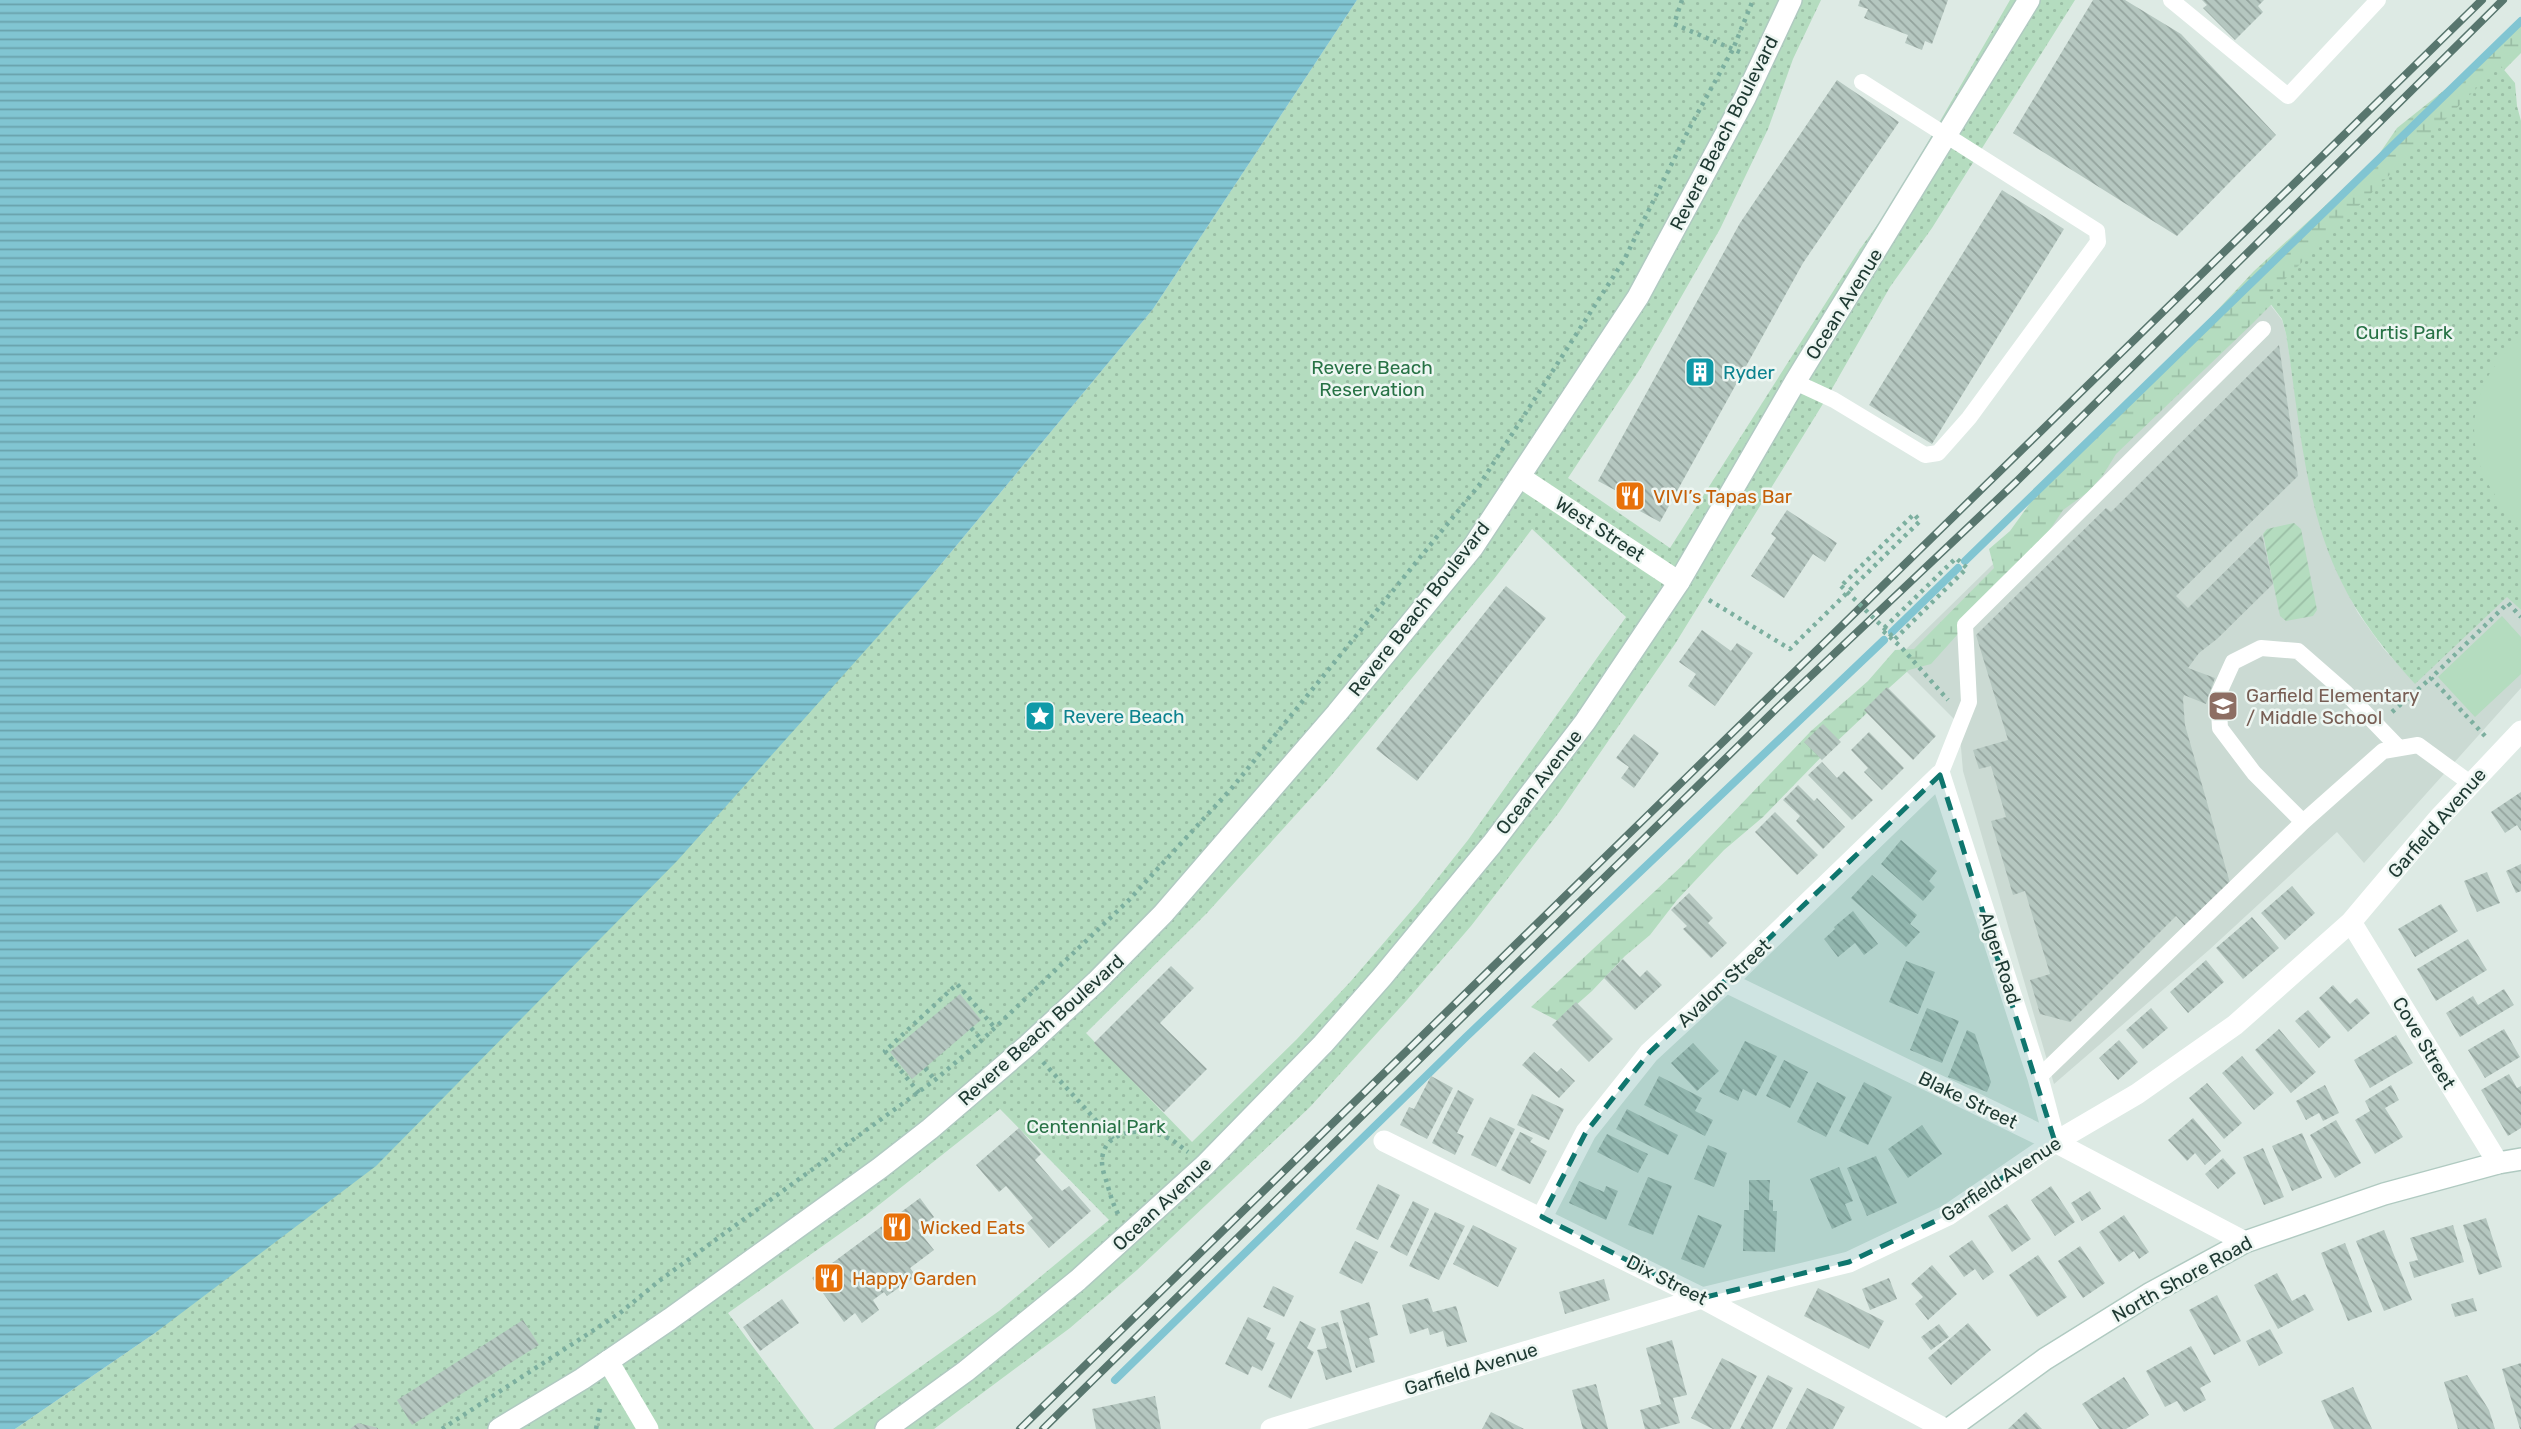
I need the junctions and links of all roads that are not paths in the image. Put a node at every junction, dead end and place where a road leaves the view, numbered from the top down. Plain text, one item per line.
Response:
1 (1791, 0) edge
2 (2029, 0) edge
3 (2171, 0) edge
4 (2378, 0) edge
5 (1862, 82) dead end
6 (1946, 135) junction
7 (2263, 329) dead end
8 (1795, 383) junction
9 (1520, 477) junction
10 (1679, 582) junction
11 (2521, 731) edge
12 (2399, 748) junction
13 (1941, 775) junction
14 (2470, 783) junction
15 (2303, 822) junction
16 (2351, 922) junction
17 (1726, 982) junction
18 (2038, 1078) junction
19 (1384, 1140) dead end
20 (2055, 1142) junction
21 (2521, 1159) edge
22 (2498, 1163) junction
23 (1542, 1217) junction
24 (2245, 1242) junction
25 (1702, 1298) junction
26 (607, 1361) junction
27 (1277, 1428) edge
28 (499, 1429) edge
29 (648, 1429) edge
30 (886, 1429) edge
31 (1947, 1429) edge

1 - 9 main road, Revere Beach Boulevard
2 - 6 main road, Ocean Avenue
3 - 4 lane
5 - 6 lane
6 - 8 main road, Ocean Avenue
6 - 8 lane
7 - 13 lane
8 - 10 main road, Ocean Avenue
9 - 10 main road, West Street
9 - 26 main road, Revere Beach Boulevard
10 - 30 main road, Ocean Avenue
11 - 14 main road, Garfield Avenue
12 - 14 lane
12 - 15 lane
12 - 15 lane
13 - 17 main road, Avalon Street
13 - 18 main road, Alger Road
14 - 16 main road, Garfield Avenue
15 - 18 lane
16 - 20 main road, Garfield Avenue
16 - 22 main road, Cove Street
17 - 20 main road, Blake Street
17 - 23 main road, Avalon Street
18 - 20 main road, Alger Road
19 - 23 main road, Dix Street
20 - 24 main road, Blake Street
20 - 25 main road, Garfield Avenue
21 - 22 main road, North Shore Road
22 - 24 main road, North Shore Road
23 - 25 main road, Dix Street
24 - 31 main road, North Shore Road
25 - 27 main road, Garfield Avenue
25 - 31 main road, Dix Street
26 - 28 main road, Revere Beach Boulevard
26 - 29 main road

